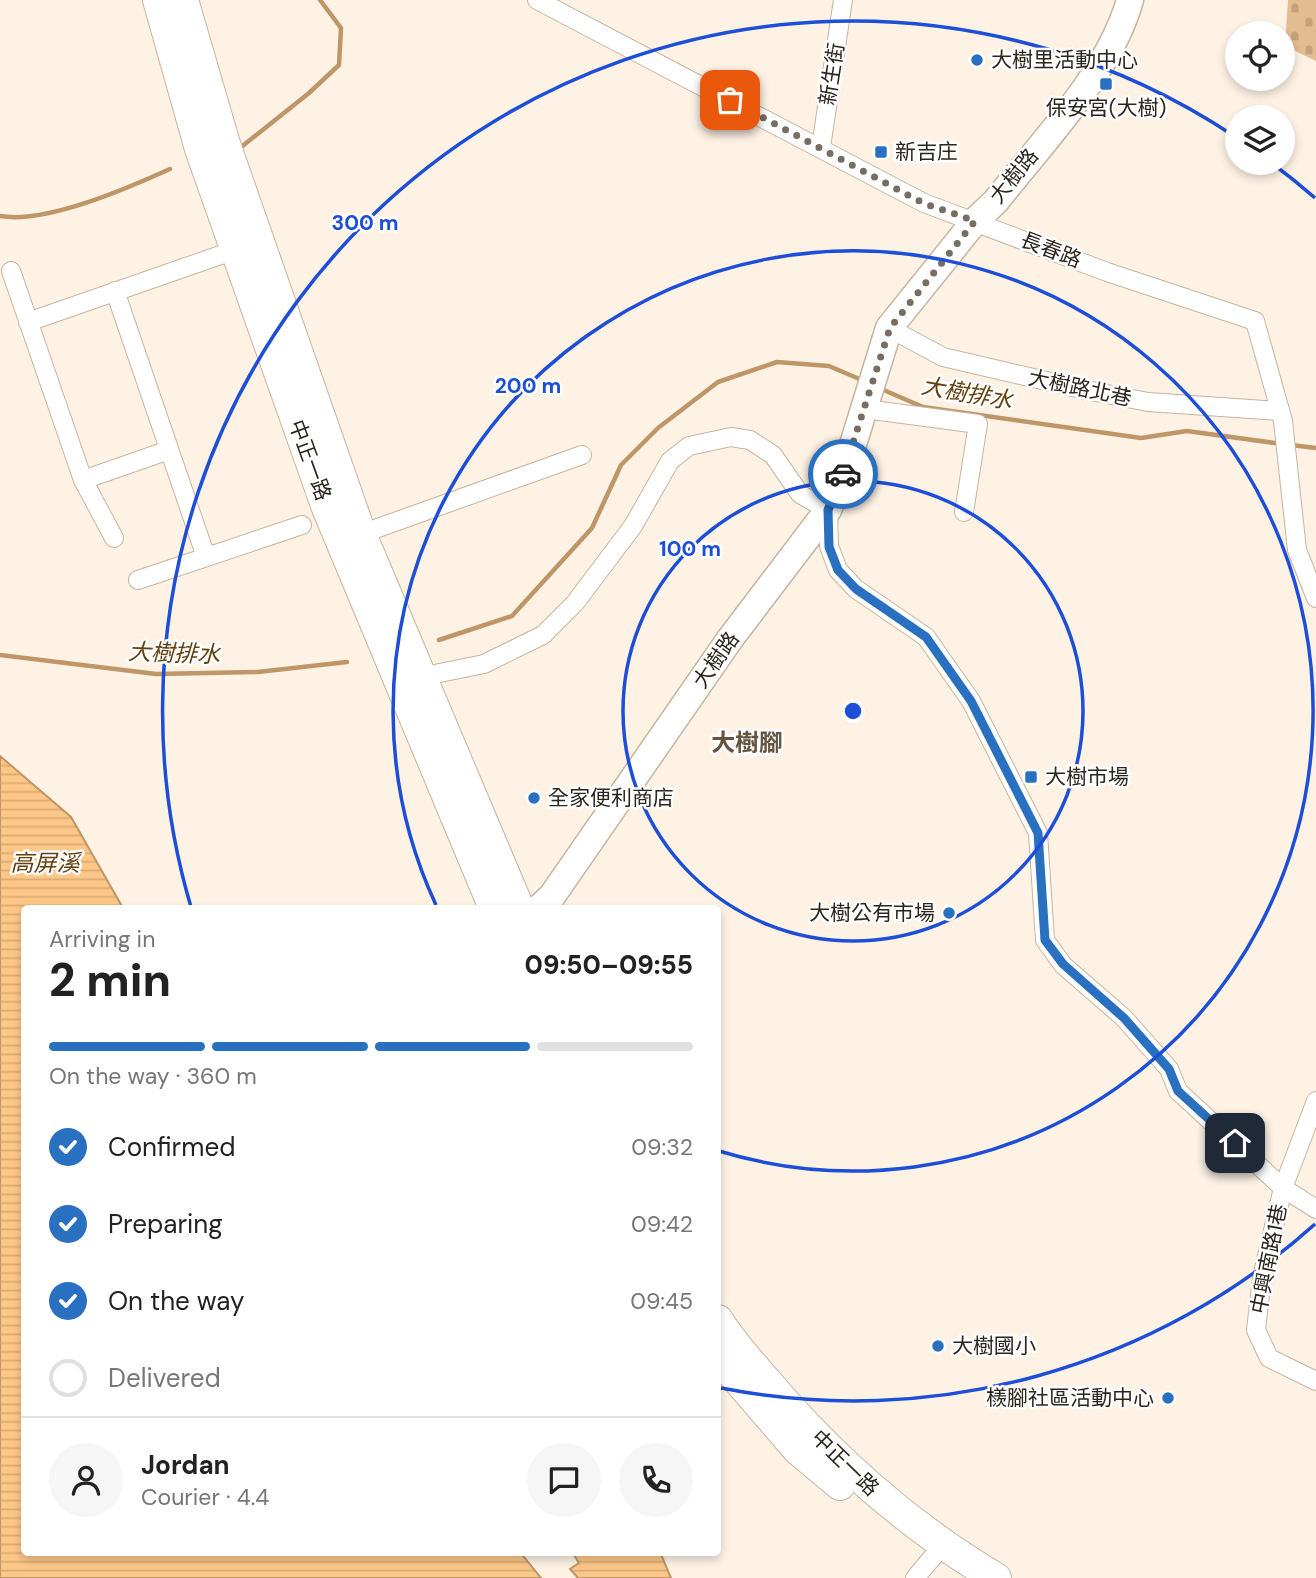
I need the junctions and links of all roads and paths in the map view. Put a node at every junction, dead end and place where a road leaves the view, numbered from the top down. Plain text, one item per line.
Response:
1 (158, 0) edge
2 (183, 0) edge
3 (537, 0) edge
4 (844, 0) edge
5 (1130, 0) edge
6 (821, 147) junction
7 (975, 221) junction
8 (235, 250) junction
9 (10, 271) dead end
10 (115, 291) junction
11 (28, 322) junction
12 (886, 336) junction
13 (866, 404) junction
14 (1282, 416) junction
15 (169, 450) junction
16 (582, 455) dead end
17 (83, 480) junction
18 (828, 510) junction
19 (964, 512) dead end
20 (302, 525) dead end
21 (361, 534) junction
22 (114, 538) dead end
23 (206, 557) junction
24 (138, 580) dead end
25 (1316, 597) edge
26 (409, 680) junction
27 (493, 905) edge
28 (518, 905) edge
29 (542, 905) edge
30 (1316, 1101) edge
31 (1283, 1188) junction
32 (1316, 1209) edge
33 (721, 1324) edge
34 (721, 1360) edge
35 (1316, 1381) edge
36 (929, 1562) edge
37 (958, 1578) edge
38 (996, 1578) edge

1 - 8 main road, 中正一路
2 - 21 main road, 中正一路
3 - 6 street, 長春路
4 - 6 street, 新生街
5 - 7 street, 大樹路
6 - 7 street, 長春路
7 - 12 street, 大樹路
7 - 14 street, 長春路
8 - 10 street
8 - 26 main road, 中正一路
9 - 11 street
10 - 11 street
10 - 15 street
11 - 17 street
12 - 13 street, 大樹路
12 - 14 street, 大樹路北巷
13 - 18 street, 大樹路
13 - 19 street
14 - 25 street
15 - 17 street
15 - 23 street
16 - 21 street
17 - 22 street
18 - 26 street
18 - 29 street, 大樹路
18 - 31 street
20 - 23 street
21 - 26 main road, 中正一路
23 - 24 street
26 - 27 main road, 中正一路
26 - 28 main road, 中正一路
30 - 31 street, 中興南路1巷
31 - 32 street
31 - 35 street, 中興南路1巷
33 - 36 main road, 中正一路
34 - 36 main road, 中正一路
36 - 37 main road, 中正一路
36 - 38 main road, 中正一路

